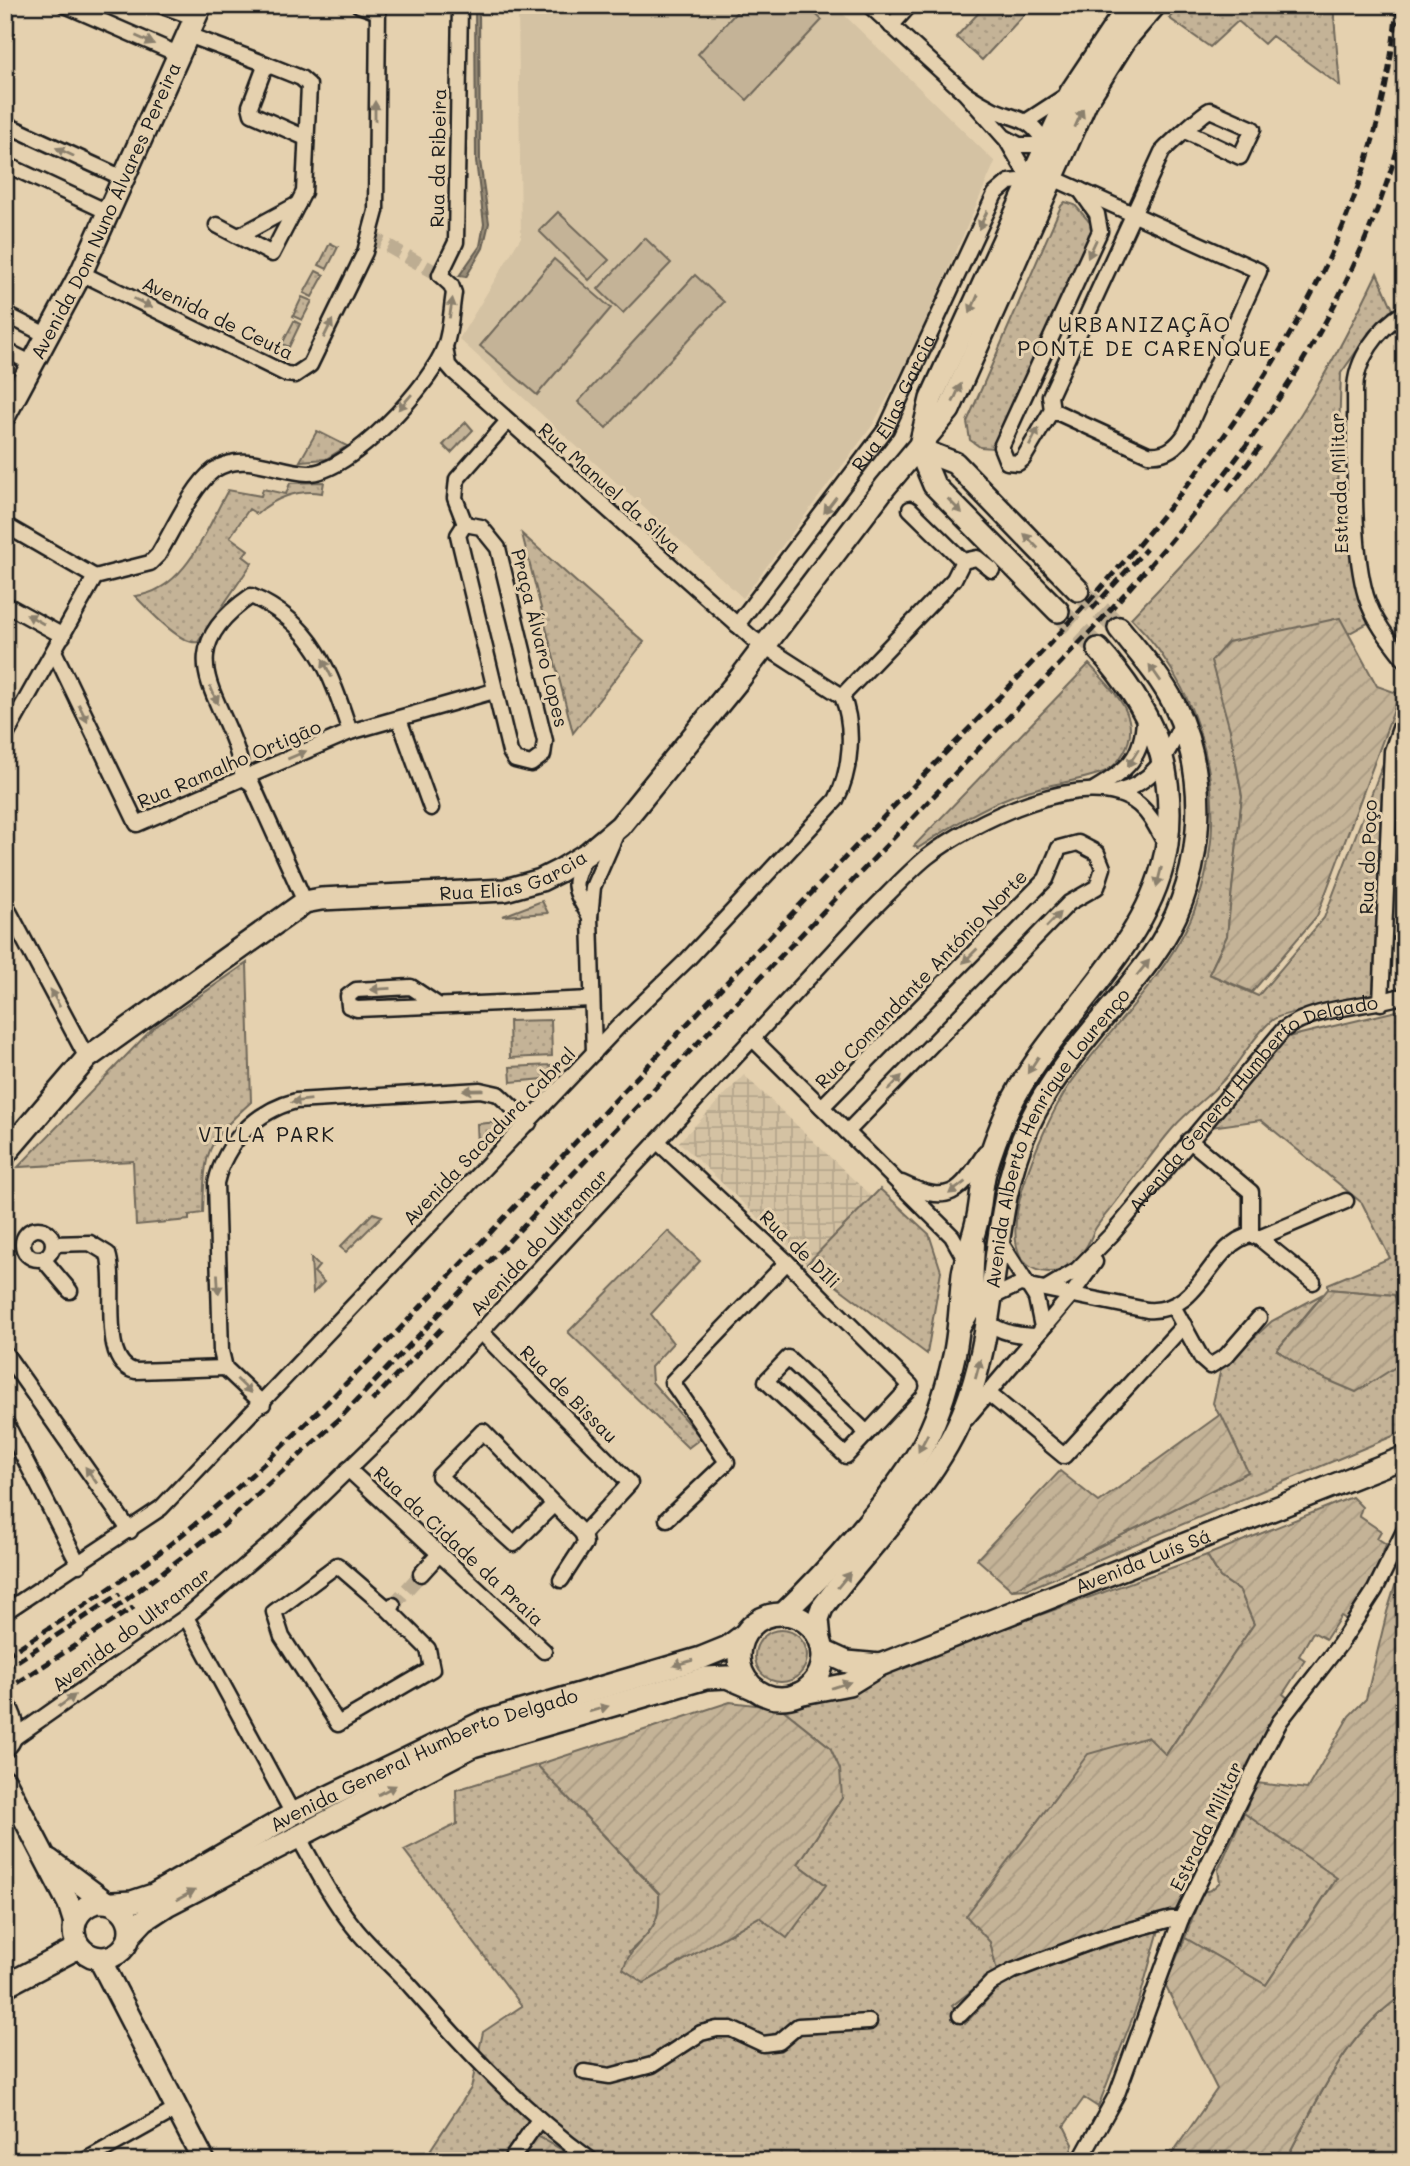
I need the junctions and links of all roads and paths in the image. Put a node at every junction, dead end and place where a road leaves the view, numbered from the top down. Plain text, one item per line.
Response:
1 (65, 5) edge
2 (160, 5) edge
3 (359, 5) edge
4 (460, 5) edge
5 (869, 5) edge
6 (910, 5) edge
7 (1129, 5) edge
8 (1155, 5) edge
9 (378, 9) edge
10 (195, 19) edge
11 (891, 26) junction
12 (180, 55) junction
13 (266, 64) junction
14 (1071, 92) junction
15 (965, 93) junction
16 (1027, 121) junction
17 (5, 124) edge
18 (1187, 132) dead end
19 (1004, 136) junction
20 (306, 138) junction
21 (1046, 145) junction
22 (5, 164) edge
23 (1053, 178) junction
24 (125, 179) junction
25 (1030, 180) junction
26 (1079, 190) junction
27 (298, 204) junction
28 (110, 213) junction
29 (1132, 214) junction
30 (217, 225) dead end
31 (239, 236) junction
32 (81, 273) junction
33 (1405, 312) edge
34 (5, 314) edge
35 (48, 336) junction
36 (445, 347) junction
37 (5, 350) edge
38 (33, 364) junction
39 (1052, 410) junction
40 (5, 415) edge
41 (507, 422) junction
42 (919, 449) junction
43 (910, 509) dead end
44 (465, 524) junction
45 (5, 525) edge
46 (963, 561) junction
47 (992, 570) dead end
48 (95, 577) junction
49 (1078, 590) tunnel mouth
50 (5, 604) edge
51 (1059, 611) tunnel mouth
52 (737, 625) junction
53 (1119, 628) tunnel mouth
54 (63, 636) junction
55 (765, 645) junction
56 (1098, 649) tunnel mouth
57 (54, 651) junction
58 (1405, 660) edge
59 (494, 691) junction
60 (842, 696) junction
61 (1144, 711) junction
62 (1405, 714) edge
63 (399, 719) junction
64 (1182, 723) junction
65 (351, 732) junction
66 (5, 737) edge
67 (1164, 761) junction
68 (243, 778) junction
69 (1095, 789) junction
70 (1117, 792) junction
71 (431, 808) dead end
72 (620, 826) junction
73 (1166, 846) junction
74 (580, 861) junction
75 (553, 874) junction
76 (593, 887) junction
77 (575, 891) junction
78 (305, 902) junction
79 (5, 904) edge
80 (590, 917) junction
81 (1405, 995) edge
82 (592, 999) junction
83 (1381, 1003) junction
84 (438, 1005) junction
85 (593, 1019) junction
86 (619, 1026) junction
87 (753, 1039) junction
88 (594, 1053) junction
89 (87, 1058) junction
90 (822, 1107) junction
91 (529, 1123) junction
92 (848, 1132) junction
93 (997, 1134) junction
94 (1189, 1140) junction
95 (658, 1142) junction
96 (5, 1154) edge
97 (895, 1180) junction
98 (1346, 1201) dead end
99 (978, 1218) junction
100 (1113, 1233) junction
101 (1255, 1236) junction
102 (999, 1240) junction
103 (53, 1244) junction
104 (43, 1259) junction
105 (966, 1261) junction
106 (787, 1262) junction
107 (1313, 1282) dead end
108 (1028, 1285) junction
109 (1047, 1289) junction
110 (69, 1291) dead end
111 (1072, 1294) junction
112 (1174, 1306) junction
113 (984, 1307) junction
114 (1259, 1318) dead end
115 (1184, 1325) junction
116 (1039, 1331) junction
117 (481, 1332) junction
118 (957, 1337) junction
119 (5, 1353) edge
120 (225, 1368) junction
121 (988, 1393) junction
122 (263, 1404) junction
123 (5, 1421) edge
124 (956, 1431) junction
125 (867, 1433) junction
126 (1405, 1457) edge
127 (348, 1469) junction
128 (552, 1506) junction
129 (667, 1519) dead end
130 (1405, 1529) edge
131 (130, 1531) junction
132 (583, 1534) junction
133 (439, 1554) junction
134 (79, 1565) junction
135 (421, 1574) tunnel mouth
136 (561, 1580) dead end
137 (391, 1607) joint
138 (5, 1612) edge
139 (784, 1614) junction
140 (186, 1617) junction
141 (744, 1634) junction
142 (821, 1645) junction
143 (544, 1651) dead end
144 (880, 1665) junction
145 (755, 1689) junction
146 (798, 1694) junction
147 (8, 1710) edge
148 (8, 1743) edge
149 (5, 1781) edge
150 (293, 1814) junction
151 (298, 1836) junction
152 (45, 1856) junction
153 (108, 1902) junction
154 (1181, 1919) junction
155 (75, 1923) junction
156 (126, 1943) junction
157 (79, 1947) junction
158 (99, 1958) junction
159 (5, 1986) edge
160 (125, 2008) junction
161 (960, 2015) dead end
162 (869, 2022) dead end
163 (584, 2072) dead end
164 (177, 2109) junction
165 (538, 2120) junction
166 (84, 2161) edge
167 (204, 2161) edge
168 (510, 2161) edge
169 (593, 2161) edge
170 (1080, 2161) edge

1 -> 12 street
2 - 10 street
3 - 9 street, Avenida de Ceuta
36 -> 4 street, Rua da Ribeira
5 - 11 street
6 - 11 street
7 - 14 street, Rua Elias Garcia
23 -> 8 street, Rua Elias Garcia
32 -> 9 street, Avenida de Ceuta
10 - 12 street, Avenida Dom Nuno Álvares Pereira
10 - 13 street
11 - 15 street
12 - 24 street, Avenida Dom Nuno Álvares Pereira
13 - 20 street
13 - 20 street
14 - 16 street
14 - 21 street, Rua Elias Garcia
15 - 16 street
15 - 19 street
16 - 21 street
24 -> 17 street
18 - 29 street
19 - 21 street
19 - 25 street
20 - 27 street
21 - 23 street
21 - 25 street, Rua Elias Garcia
22 - 28 street
23 - 26 street
42 -> 23 street, Rua Elias Garcia
24 - 28 street, Avenida Dom Nuno Álvares Pereira
25 -> 42 street, Rua Elias Garcia
25 -> 52 street, Rua Elias Garcia
26 - 29 street
26 -> 39 street
27 - 31 street
27 - 31 street
28 - 32 street, Avenida Dom Nuno Álvares Pereira
29 - 39 street
29 - 39 street
30 - 31 street
32 - 35 street, Avenida Dom Nuno Álvares Pereira
33 - 58 street, Estrada Militar
34 - 35 street
35 - 38 street, Avenida Dom Nuno Álvares Pereira
36 - 41 street, Rua Manuel da Silva
36 -> 48 street, Rua da Ribeira
37 - 38 street
38 - 40 street, Avenida Dom Nuno Álvares Pereira
41 - 44 street, Praça Álvaro Lopes
41 - 52 street, Rua Manuel da Silva
49 -> 42 street
42 -> 51 street
42 - 55 street, Rua Elias Garcia
43 - 46 street
44 - 59 street, Praça Álvaro Lopes
44 - 59 street, Praça Álvaro Lopes
45 - 48 street
46 - 47 street
46 - 60 street
48 - 54 street
54 -> 50 street
52 - 55 street, Rua Manuel da Silva
64 -> 53 street, Avenida Alberto Henrique Lourenço
54 - 57 street
55 - 60 street
55 - 72 street, Rua Elias Garcia
56 - 61 street, Avenida Alberto Henrique Lourenço
57 - 66 street
57 -> 68 street, Rua Ramalho Ortigão
59 - 63 street, Rua Ramalho Ortigão
60 - 86 street, Avenida Sacadura Cabral
61 - 67 street, Avenida Alberto Henrique Lourenço
61 -> 69 street, Avenida do Ultramar
62 - 83 street, Rua do Poço
63 - 65 street, Rua Ramalho Ortigão
63 - 71 street
64 - 67 street
102 -> 64 street, Avenida Alberto Henrique Lourenço
68 -> 65 street, Rua Ramalho Ortigão
65 -> 68 street
67 - 70 street
67 - 73 street, Avenida Alberto Henrique Lourenço
68 - 78 street
69 - 70 street, Avenida do Ultramar
69 - 87 street, Avenida do Ultramar
70 - 73 street, Avenida do Ultramar
72 - 74 street, Rua Elias Garcia
72 - 76 street
73 -> 93 street, Avenida Alberto Henrique Lourenço
74 - 75 street, Rua Elias Garcia
74 - 76 street
74 - 77 street
75 - 77 street
75 - 78 street, Rua Elias Garcia
76 - 80 street
77 - 80 street
78 - 89 street
89 -> 79 street
80 - 82 street
81 - 83 street, Avenida General Humberto Delgado
82 - 84 street
82 - 85 street
83 - 94 street, Avenida General Humberto Delgado
84 -> 84 street
85 - 86 street
85 - 88 street
86 - 88 street, Avenida Sacadura Cabral
87 - 90 street, Rua Comandante António Norte
87 - 95 street, Avenida do Ultramar
88 - 91 street, Avenida Sacadura Cabral
89 - 96 street
90 - 92 street, Rua Comandante António Norte
92 -> 90 street, Rua Comandante António Norte
91 -> 120 street
91 - 122 street, Avenida Sacadura Cabral
92 - 97 street, Rua Comandante António Norte
93 -> 97 street, Rua Comandante António Norte
93 - 99 street, Avenida Alberto Henrique Lourenço
94 - 100 street, Avenida General Humberto Delgado
94 - 101 street
95 - 106 street, Rua de DIli
95 - 117 street, Avenida do Ultramar
97 - 105 street, Rua Comandante António Norte
98 - 101 street
99 - 105 street, Avenida Alberto Henrique Lourenço
99 - 113 street
100 - 109 street, Avenida General Humberto Delgado
100 - 111 street, Avenida General Humberto Delgado
101 - 107 street
101 - 112 street
102 - 108 street
102 - 113 street, Avenida Alberto Henrique Lourenço
103 - 104 street
103 - 104 street
103 - 120 street
104 - 110 street
105 - 118 street, Avenida Alberto Henrique Lourenço
106 - 125 street, Rua de DIli
106 - 129 street
108 - 109 street
108 - 113 street
108 - 116 street
109 - 111 street
111 - 112 street
111 - 116 street, Avenida General Humberto Delgado
112 - 115 street
113 - 116 street
113 - 118 street
124 -> 113 street, Avenida Alberto Henrique Lourenço
114 - 115 street
115 - 121 street
116 - 121 street, Avenida General Humberto Delgado
117 - 127 street, Avenida do Ultramar
117 - 132 street, Rua de Bissau
118 -> 139 street, Avenida Alberto Henrique Lourenço
131 -> 119 street
120 -> 122 street
121 - 124 street, Avenida General Humberto Delgado
122 - 131 street, Avenida Sacadura Cabral
123 - 134 street
142 -> 124 street, Avenida Alberto Henrique Lourenço
125 - 125 street
126 - 144 street, Avenida Luís Sá
127 - 133 street, Rua da Cidade da Praia
127 - 140 street, Avenida do Ultramar
128 - 128 street
128 - 132 street
130 - 154 street, Estrada Militar
131 - 134 street, Avenida Sacadura Cabral
132 - 136 street
133 - 135 street
133 - 143 street, Rua da Cidade da Praia
134 - 138 street, Avenida Sacadura Cabral
137 - 137 street
139 - 141 street
139 - 142 street
148 -> 140 street, Avenida do Ultramar
140 - 150 street
141 - 145 street
141 -> 150 street, Avenida General Humberto Delgado
142 - 144 street, Avenida Luís Sá
142 - 146 street
146 -> 144 street, Avenida Luís Sá
145 - 146 street
151 -> 145 street, Avenida General Humberto Delgado
147 - 148 street
149 - 152 street
150 - 153 street, Avenida General Humberto Delgado
156 -> 151 street, Avenida General Humberto Delgado
151 - 165 street
152 - 153 street
152 - 155 street
153 - 155 street
153 - 156 street
154 - 161 street
154 - 170 street, Estrada Militar
155 - 157 street
156 - 158 street
156 - 160 street
157 - 158 street
157 - 159 street
158 - 160 street
160 - 164 street
162 - 163 street
164 - 166 street
164 - 167 street
165 - 168 street
165 - 169 street

